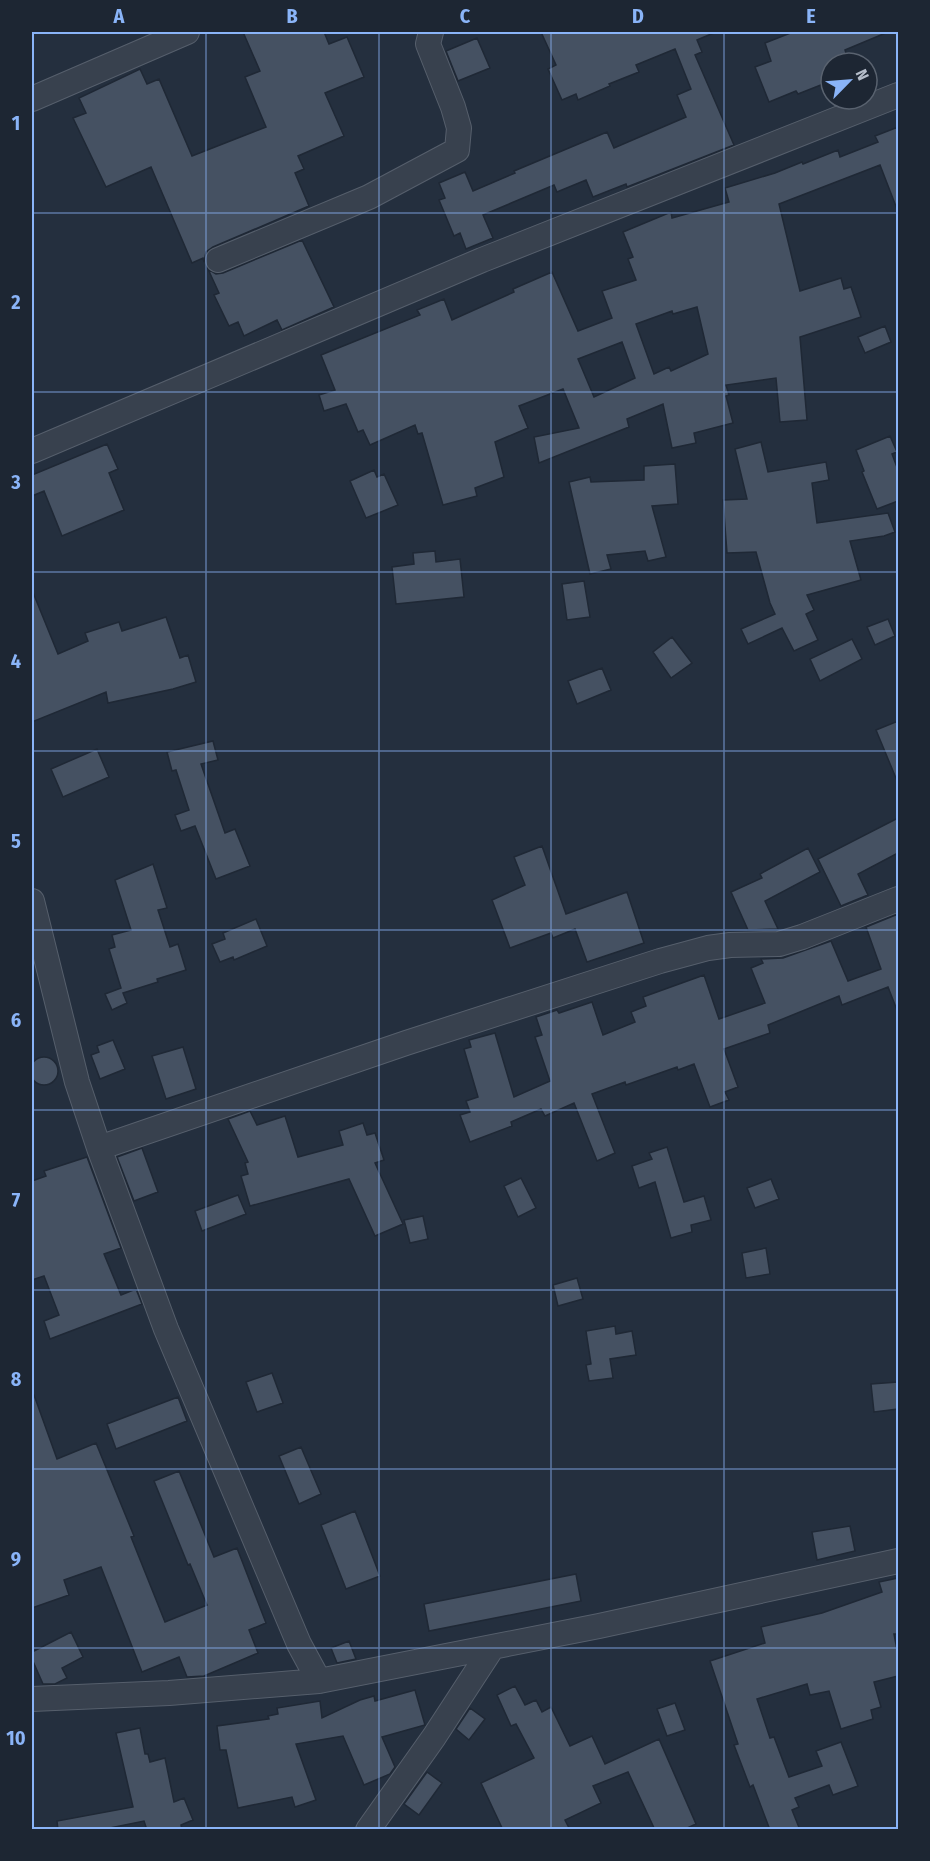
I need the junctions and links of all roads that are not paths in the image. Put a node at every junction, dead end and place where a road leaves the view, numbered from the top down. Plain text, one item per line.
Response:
1 (187, 32) edge
2 (431, 32) edge
3 (898, 95) edge
4 (32, 99) edge
5 (218, 261) dead end
6 (32, 451) edge
7 (898, 899) edge
8 (32, 901) edge
9 (99, 1148) junction
10 (898, 1561) edge
11 (492, 1648) junction
12 (319, 1681) junction
13 (32, 1699) edge
14 (368, 1830) edge

1 - 4 street
2 - 5 street
3 - 6 street
7 - 9 street
8 - 9 street
9 - 12 street
10 - 11 street
11 - 12 street
11 - 14 street
12 - 13 street

